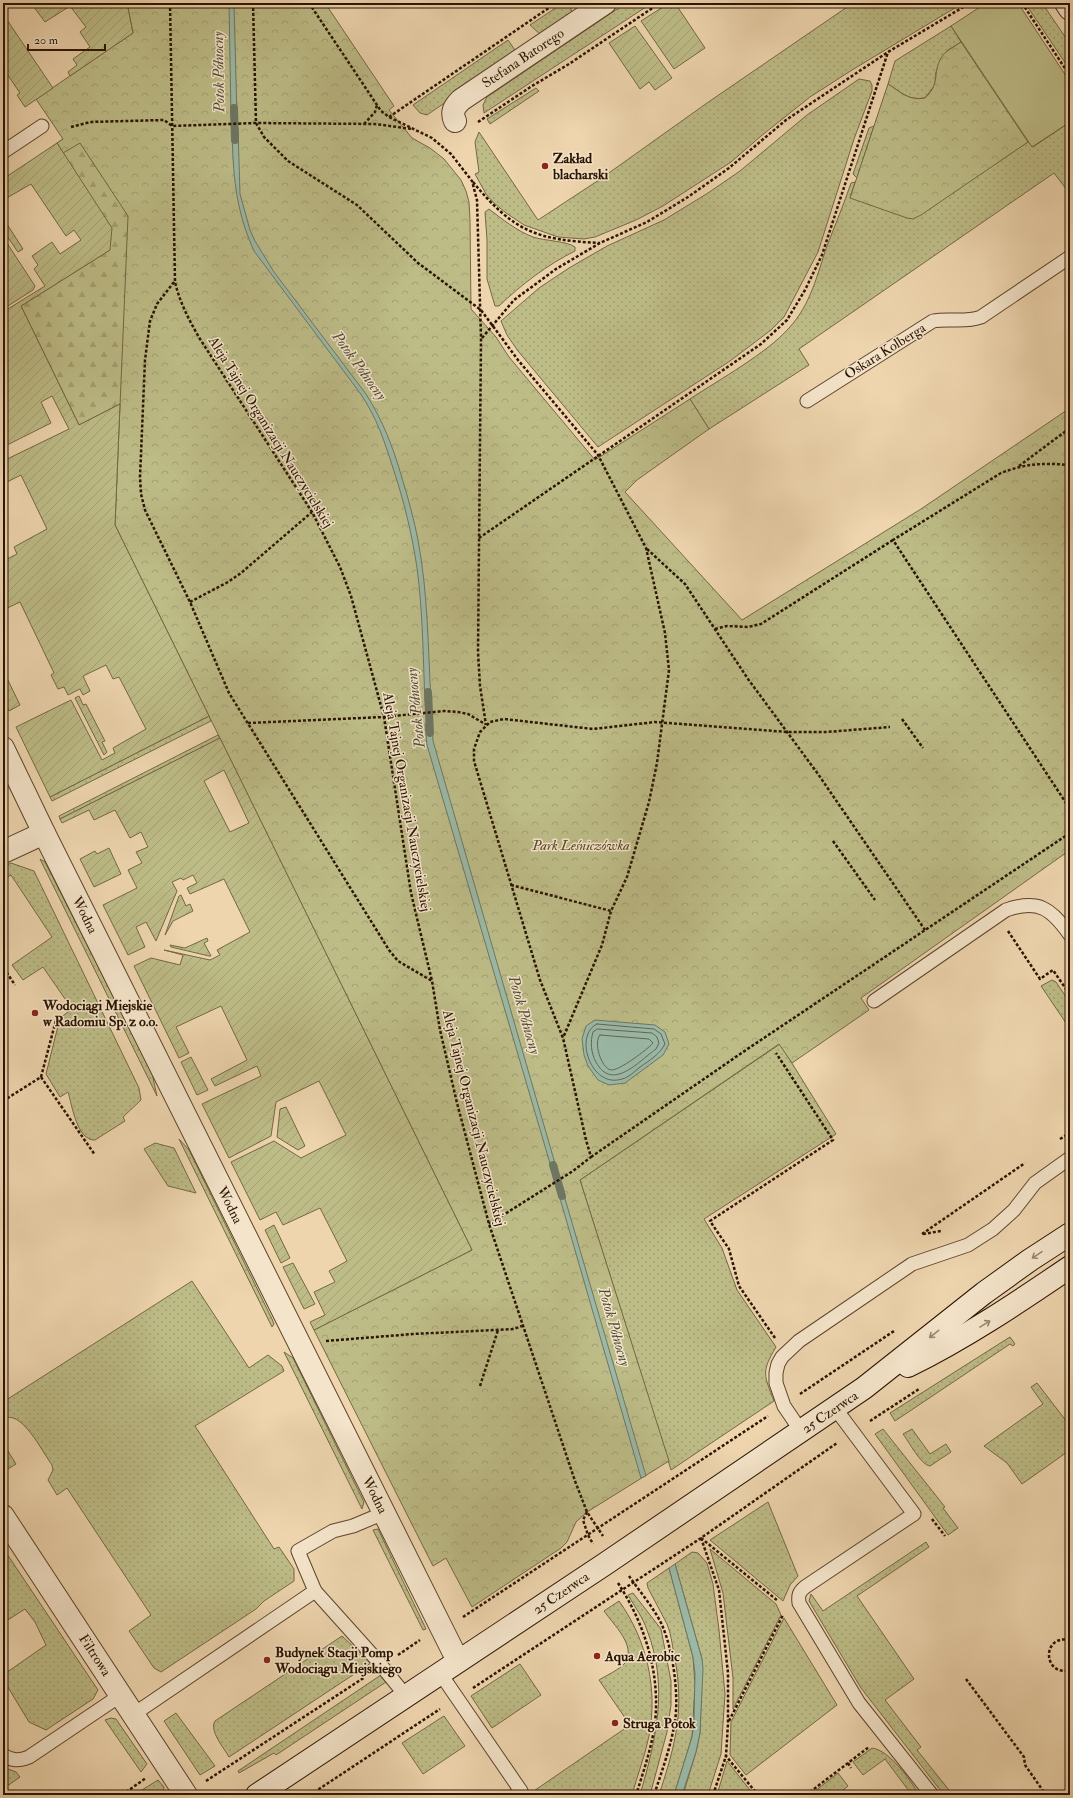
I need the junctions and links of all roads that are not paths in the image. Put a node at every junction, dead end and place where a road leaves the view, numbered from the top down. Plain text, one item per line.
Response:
1 (605, 3) edge
2 (1066, 3) edge
3 (1070, 8) edge
4 (465, 123) road end
5 (42, 126) dead end
6 (3, 152) edge
7 (1070, 257) edge
8 (807, 401) dead end
9 (3, 748) edge
10 (44, 833) junction
11 (3, 852) edge
12 (1070, 935) edge
13 (874, 1001) dead end
14 (1070, 1158) edge
15 (1070, 1234) edge
16 (1070, 1267) edge
17 (864, 1388) junction
18 (835, 1408) junction
19 (801, 1431) junction
20 (384, 1513) junction
21 (4, 1519) edge
22 (315, 1592) junction
23 (458, 1661) junction
24 (440, 1673) junction
25 (121, 1696) junction
26 (406, 1696) junction
27 (134, 1714) junction
28 (3, 1755) edge
29 (186, 1794) edge
30 (257, 1795) edge
31 (515, 1795) edge
32 (932, 1795) edge

1 - 4 street, Stefana Batorego
2 - 3 street
5 - 6 lane
7 - 8 lane, Oskara Kolberga
9 - 10 street, Wodna
10 - 11 street
10 - 20 street, Wodna
12 - 13 lane
14 - 19 lane
15 -> 17 street, 25 Czerwca
17 -> 16 street, 25 Czerwca
17 - 18 street, 25 Czerwca
18 - 19 street, 25 Czerwca
18 - 32 lane
19 - 23 street, 25 Czerwca
20 - 22 lane
20 - 23 street, Wodna
21 - 25 street, Filtrowa
22 - 26 lane
22 - 27 lane
23 - 24 street, 25 Czerwca
24 - 26 street, 25 Czerwca
24 - 31 lane
25 - 27 street, Filtrowa
25 - 28 lane
26 - 30 street, 25 Czerwca
27 - 29 street, Filtrowa

